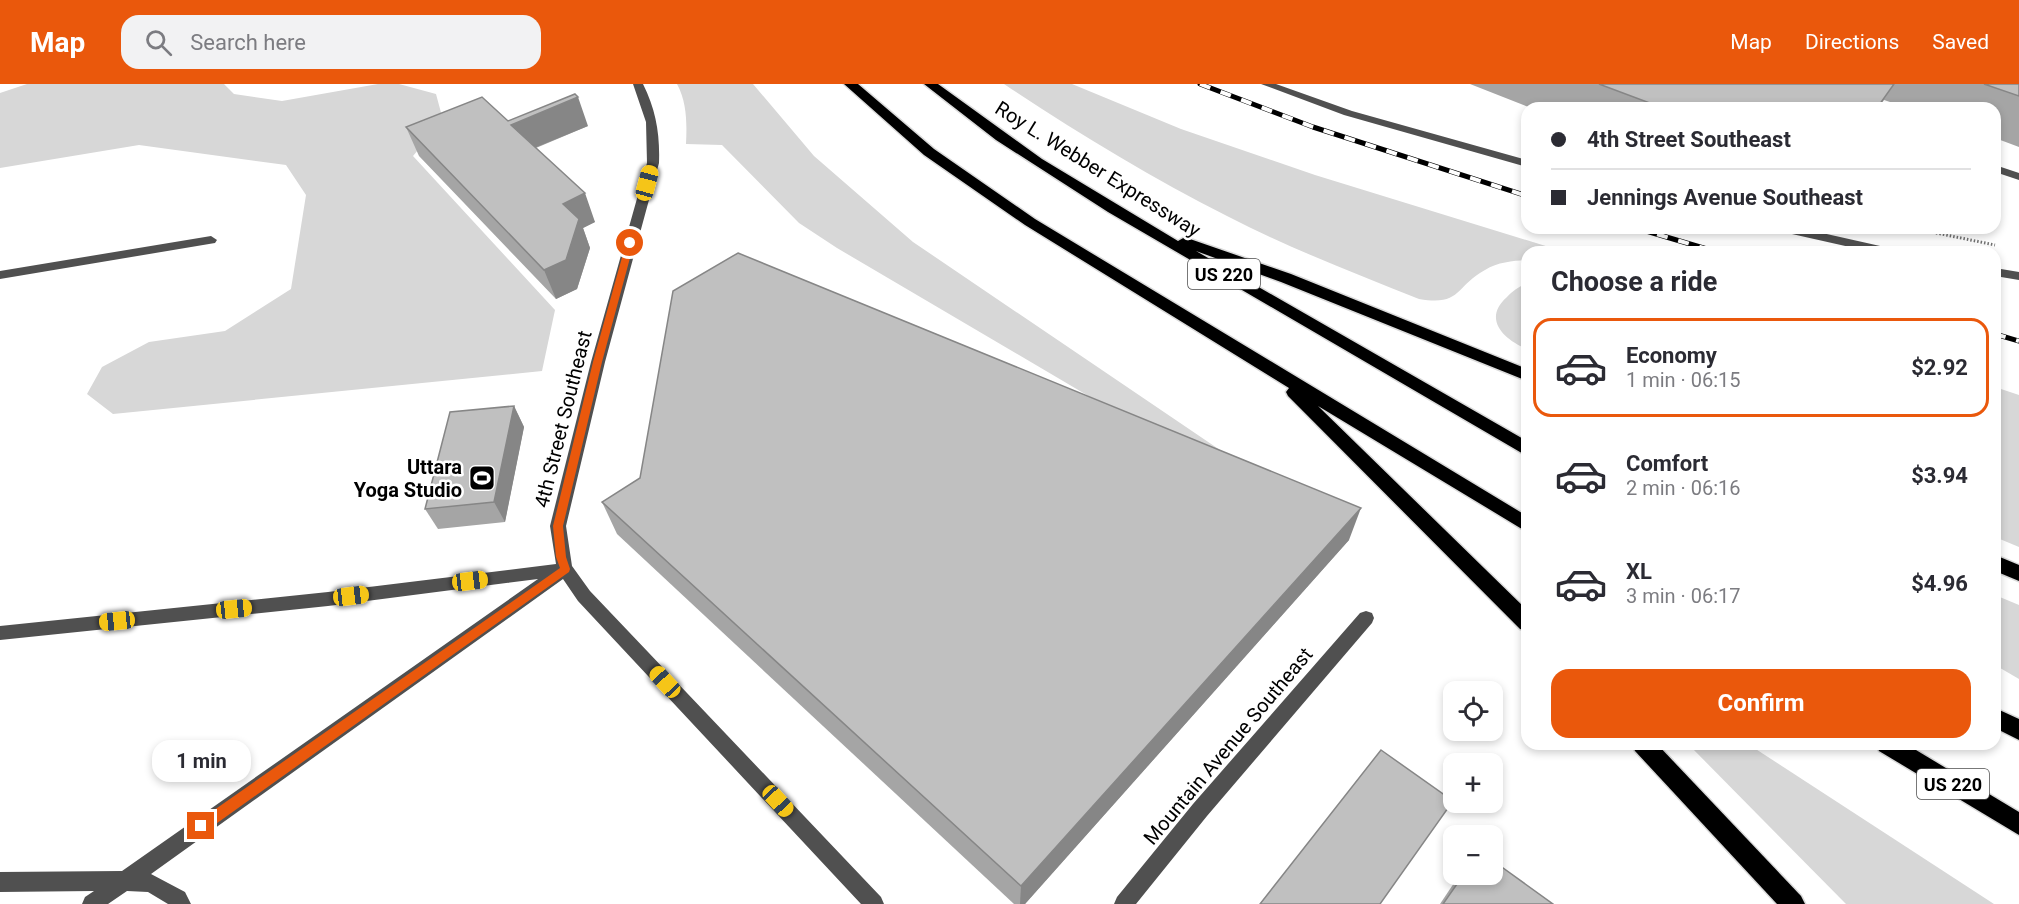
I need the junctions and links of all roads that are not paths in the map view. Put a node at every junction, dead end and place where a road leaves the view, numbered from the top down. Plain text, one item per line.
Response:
1 (638, 84) edge
2 (850, 84) edge
3 (930, 84) edge
4 (1266, 84) edge
5 (1521, 162) edge
6 (2001, 170) edge
7 (2019, 177) edge
8 (1143, 227) junction
9 (1810, 234) edge
10 (211, 240) dead end
11 (1862, 246) edge
12 (2001, 273) edge
13 (0, 275) edge
14 (2019, 276) edge
15 (1271, 369) junction
16 (1521, 373) edge
17 (1521, 446) edge
18 (1521, 521) edge
19 (2001, 566) edge
20 (565, 569) junction
21 (2019, 573) edge
22 (1521, 617) edge
23 (1366, 618) dead end
24 (0, 633) edge
25 (2001, 720) edge
26 (2019, 730) edge
27 (1649, 750) edge
28 (1897, 750) edge
29 (2019, 824) edge
30 (125, 881) junction
31 (0, 882) edge
32 (92, 904) edge
33 (181, 904) edge
34 (874, 904) edge
35 (1124, 904) edge
36 (1793, 904) edge

1 - 20 street, 4th Street Southeast
2 - 15 highway, US 220
3 - 8 highway, Roy L. Webber Expressway / US 220
4 - 5 street
6 - 7 street
8 - 16 highway
8 - 17 highway, Roy L. Webber Expressway / US 220
9 - 11 street
10 - 13 street
12 - 14 street
15 - 18 highway, US 220
15 - 22 highway
19 - 21 highway
20 - 24 street
20 - 30 street
20 - 34 street, 4th Street Southeast
23 - 35 street, Mountain Avenue Southeast
25 - 26 highway
27 - 36 highway
28 - 29 highway, US 220
30 - 31 street
30 - 32 street
30 - 33 street

